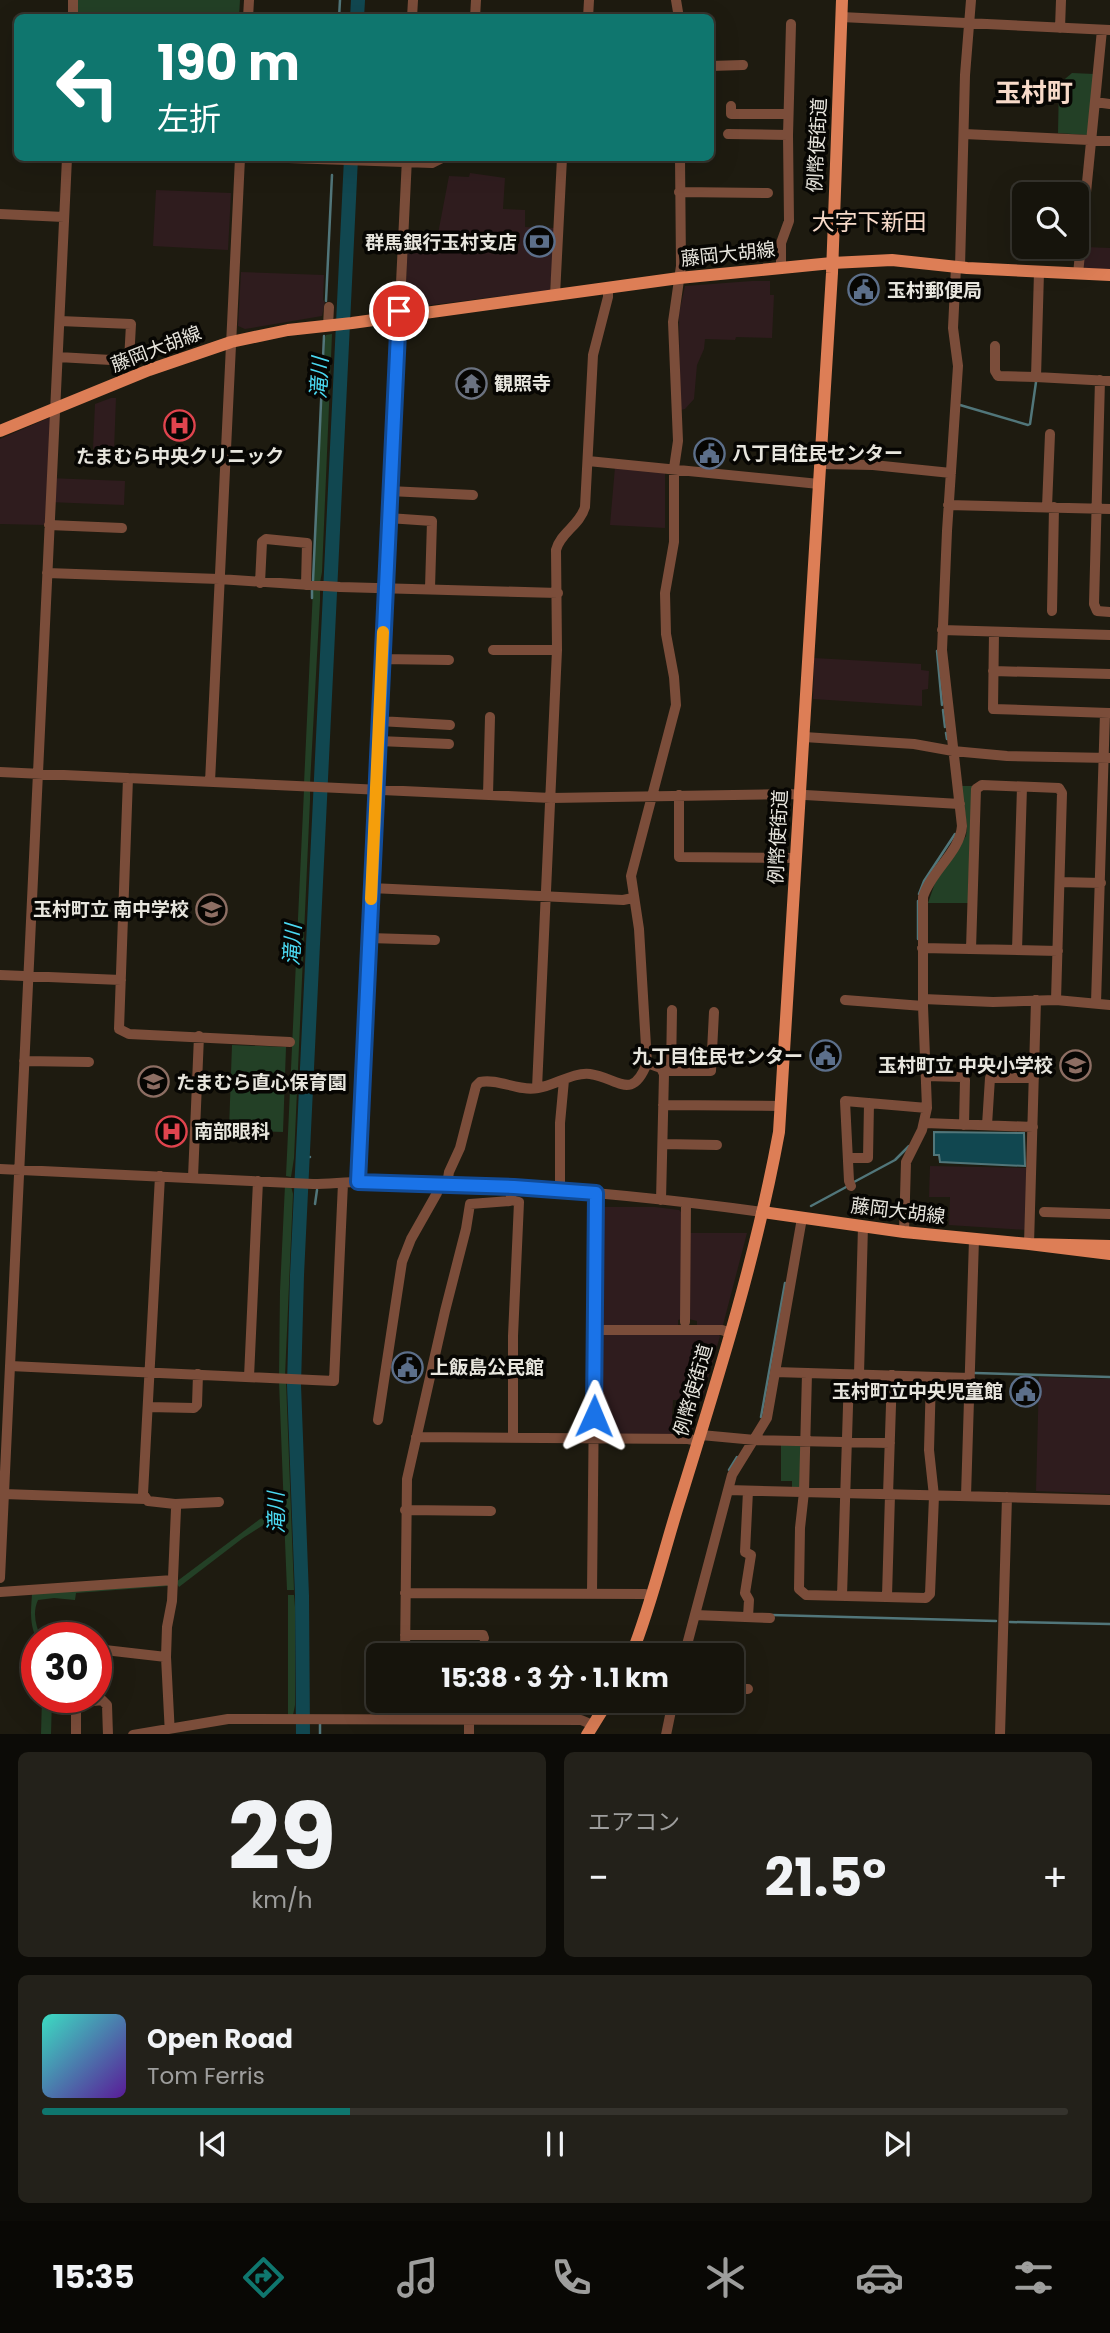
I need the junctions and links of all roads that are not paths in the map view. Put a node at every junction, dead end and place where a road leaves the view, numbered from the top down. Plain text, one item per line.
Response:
1 (842, 0) edge
2 (971, 0) edge
3 (1061, 0) edge
4 (841, 17) junction
5 (971, 23) junction
6 (791, 24) dead end
7 (1060, 28) junction
8 (1106, 30) edge
9 (743, 65) dead end
10 (714, 66) edge
11 (1095, 102) junction
12 (1110, 104) edge
13 (731, 106) dead end
14 (788, 114) junction
15 (728, 134) dead end
16 (964, 134) junction
17 (788, 135) junction
18 (1092, 139) junction
19 (1110, 141) edge
20 (67, 161) edge
21 (240, 161) edge
22 (406, 161) edge
23 (415, 161) edge
24 (436, 161) edge
25 (562, 161) edge
26 (680, 161) edge
27 (679, 192) junction
28 (768, 193) dead end
29 (0, 214) edge
30 (64, 217) junction
31 (832, 262) junction
32 (781, 267) junction
33 (958, 267) junction
34 (1039, 272) junction
35 (1078, 274) junction
36 (1110, 275) edge
37 (679, 278) junction
38 (608, 288) junction
39 (555, 295) junction
40 (329, 307) dead end
41 (398, 317) junction
42 (60, 321) junction
43 (330, 326) junction
44 (231, 342) junction
45 (995, 346) dead end
46 (58, 357) junction
47 (1036, 377) junction
48 (1105, 381) edge
49 (54, 410) junction
50 (0, 431) edge
51 (1050, 434) dead end
52 (1104, 447) edge
53 (588, 461) junction
54 (820, 464) junction
55 (674, 468) junction
56 (951, 473) junction
57 (819, 484) junction
58 (389, 491) junction
59 (473, 495) dead end
60 (948, 505) junction
61 (1051, 507) junction
62 (1097, 509) junction
63 (1110, 509) edge
64 (388, 518) junction
65 (49, 525) junction
66 (122, 529) dead end
67 (47, 573) junction
68 (219, 579) junction
69 (260, 583) junction
70 (306, 585) junction
71 (430, 588) junction
72 (385, 589) junction
73 (558, 593) junction
74 (1052, 611) dead end
75 (1110, 612) edge
76 (943, 631) junction
77 (994, 632) junction
78 (1110, 635) edge
79 (493, 650) dead end
80 (557, 650) junction
81 (382, 659) junction
82 (449, 660) dead end
83 (993, 671) junction
84 (1110, 674) edge
85 (1108, 713) edge
86 (490, 717) dead end
87 (379, 721) junction
88 (450, 725) dead end
89 (804, 737) junction
90 (379, 741) junction
91 (449, 744) dead end
92 (953, 751) junction
93 (1107, 758) edge
94 (0, 772) edge
95 (38, 774) junction
96 (128, 778) junction
97 (210, 782) junction
98 (1022, 787) junction
99 (376, 791) junction
100 (800, 794) junction
101 (488, 795) junction
102 (652, 795) junction
103 (679, 795) junction
104 (551, 798) junction
105 (960, 804) junction
106 (796, 858) junction
107 (1060, 882) junction
108 (1101, 883) junction
109 (371, 888) junction
110 (546, 895) junction
111 (633, 898) junction
112 (369, 938) junction
113 (435, 940) dead end
114 (922, 948) junction
115 (971, 949) junction
116 (1017, 950) junction
117 (1058, 951) junction
118 (0, 975) edge
119 (28, 976) junction
120 (121, 980) junction
121 (845, 1000) dead end
122 (1036, 1000) junction
123 (1056, 1000) junction
124 (923, 1002) junction
125 (1096, 1003) junction
126 (1110, 1004) edge
127 (672, 1010) dead end
128 (714, 1012) dead end
129 (199, 1036) junction
130 (290, 1042) dead end
131 (24, 1061) junction
132 (89, 1062) dead end
133 (647, 1063) junction
134 (667, 1071) junction
135 (926, 1076) junction
136 (1034, 1078) junction
137 (564, 1080) junction
138 (537, 1088) junction
139 (869, 1103) junction
140 (663, 1105) junction
141 (781, 1106) junction
142 (927, 1108) junction
143 (925, 1123) junction
144 (964, 1125) junction
145 (987, 1125) junction
146 (1033, 1127) junction
147 (663, 1144) junction
148 (716, 1145) dead end
149 (848, 1158) junction
150 (0, 1168) edge
151 (19, 1170) junction
152 (160, 1176) junction
153 (193, 1177) junction
154 (258, 1181) junction
155 (358, 1182) junction
156 (340, 1183) junction
157 (443, 1184) junction
158 (850, 1184) dead end
159 (513, 1187) junction
160 (560, 1190) junction
161 (596, 1193) junction
162 (511, 1200) junction
163 (661, 1200) junction
164 (686, 1203) junction
165 (762, 1212) junction
166 (1044, 1212) dead end
167 (1110, 1214) edge
168 (802, 1218) junction
169 (863, 1226) junction
170 (904, 1232) junction
171 (974, 1239) junction
172 (1028, 1244) junction
173 (1110, 1250) edge
174 (685, 1322) dead end
175 (594, 1330) junction
176 (730, 1333) junction
177 (10, 1366) junction
178 (149, 1372) junction
179 (775, 1372) junction
180 (807, 1373) junction
181 (198, 1374) junction
182 (854, 1374) junction
183 (892, 1375) junction
184 (249, 1377) junction
185 (931, 1377) junction
186 (970, 1378) junction
187 (148, 1407) junction
188 (378, 1420) dead end
189 (416, 1437) junction
190 (513, 1438) junction
191 (593, 1438) junction
192 (700, 1438) junction
193 (755, 1440) junction
194 (805, 1442) junction
195 (846, 1443) junction
196 (890, 1443) junction
197 (728, 1490) junction
198 (748, 1491) junction
199 (804, 1492) junction
200 (4, 1494) junction
201 (846, 1494) junction
202 (889, 1495) junction
203 (934, 1496) junction
204 (966, 1496) junction
205 (1007, 1497) junction
206 (145, 1499) junction
207 (1110, 1500) edge
208 (219, 1502) dead end
209 (174, 1504) junction
210 (405, 1510) junction
211 (491, 1511) dead end
212 (0, 1578) edge
213 (173, 1580) junction
214 (0, 1592) edge
215 (405, 1593) junction
216 (592, 1594) junction
217 (651, 1596) junction
218 (842, 1596) junction
219 (887, 1596) junction
220 (695, 1615) junction
221 (748, 1617) junction
222 (770, 1618) dead end
223 (405, 1635) junction
224 (484, 1638) dead end
225 (405, 1643) edge
226 (635, 1643) edge
227 (687, 1643) edge
228 (112, 1651) edge
229 (166, 1657) junction
230 (744, 1689) edge
231 (748, 1689) dead end
232 (404, 1713) edge
233 (601, 1713) edge
234 (670, 1713) edge
235 (404, 1718) junction
236 (469, 1718) junction
237 (590, 1730) edge
238 (169, 1732) edge
239 (76, 1734) edge
240 (108, 1734) edge
241 (133, 1734) edge
242 (469, 1734) edge
243 (666, 1734) edge
244 (1000, 1734) edge

1 - 4 main road, 例幣使街道
2 - 5 street
3 - 7 street
4 - 5 street
4 - 31 main road, 例幣使街道
5 - 7 street
5 - 16 street
6 - 14 street
7 - 8 street
8 - 11 street
9 - 10 street
11 - 12 street
11 - 18 street
13 - 14 street
14 - 17 street
15 - 17 street
16 - 18 street
16 - 33 street
17 - 32 street
18 - 19 street
18 - 35 street
20 - 30 street
21 - 44 street
22 - 41 street
23 - 24 street
25 - 39 street
26 - 27 street
27 - 28 street
27 - 37 street
29 - 30 street
30 - 42 street
31 - 32 main road, 藤岡大胡線
31 - 33 main road, 藤岡大胡線
31 - 54 main road, 例幣使街道
32 - 37 main road, 藤岡大胡線
33 - 34 main road, 藤岡大胡線
33 - 56 street
34 - 35 main road, 藤岡大胡線
34 - 47 street
35 - 36 main road, 藤岡大胡線
37 - 38 main road, 藤岡大胡線
37 - 55 street
38 - 39 main road, 藤岡大胡線
38 - 53 street
39 - 41 main road, 藤岡大胡線
40 - 43 street
41 - 43 main road, 藤岡大胡線
41 - 58 street
42 - 46 street
42 - 46 street
43 - 44 main road, 藤岡大胡線
44 - 49 main road, 藤岡大胡線
44 - 68 street
45 - 47 street
46 - 49 street
47 - 48 street
48 - 52 street
49 - 50 main road, 藤岡大胡線
49 - 65 street
51 - 61 street
52 - 62 street
53 - 55 street
53 - 73 street
54 - 56 street
54 - 57 main road, 例幣使街道
55 - 57 street
55 - 102 street
56 - 60 street
57 - 89 main road, 例幣使街道
58 - 59 street
58 - 64 street
60 - 61 street
60 - 76 street
61 - 62 street
61 - 74 street
62 - 63 street
62 - 75 street
64 - 71 street
64 - 72 street
65 - 66 street
65 - 67 street
67 - 68 street
67 - 95 street
68 - 69 street
68 - 97 street
69 - 70 street
69 - 70 street
70 - 72 street
71 - 72 street
71 - 73 street
72 - 81 street
73 - 80 street
76 - 77 street
76 - 92 street
77 - 78 street
77 - 83 street
79 - 80 street
80 - 104 street
81 - 82 street
81 - 87 street
83 - 84 street
83 - 85 street
85 - 93 street
86 - 101 street
87 - 88 street
87 - 90 street
89 - 92 street
89 - 100 main road, 例幣使街道
90 - 91 street
90 - 99 street
92 - 93 street
92 - 105 street
93 - 108 street
94 - 95 street
95 - 96 street
95 - 119 street
96 - 97 street
96 - 120 street
97 - 99 street
98 - 107 street
98 - 115 street
98 - 116 street
99 - 101 street
99 - 109 street
100 - 103 street
100 - 105 street
100 - 106 main road, 例幣使街道
101 - 104 street
102 - 103 street
102 - 104 street
102 - 111 street
103 - 106 street
104 - 110 street
105 - 114 street
106 - 141 main road, 例幣使街道
107 - 108 street
107 - 117 street
108 - 125 street
109 - 110 street
109 - 112 street
110 - 111 street
110 - 138 street
111 - 133 street
112 - 113 street
112 - 155 street
114 - 115 street
114 - 124 street
115 - 116 street
116 - 117 street
117 - 123 street
118 - 119 street
119 - 120 street
119 - 131 street
120 - 129 street
121 - 124 street
122 - 123 street
122 - 124 street
122 - 136 street
123 - 125 street
124 - 135 street
125 - 126 street
127 - 134 street
128 - 134 street
129 - 130 street
129 - 153 street
131 - 132 street
131 - 151 street
133 - 134 street
133 - 137 street
134 - 140 street
135 - 142 street
135 - 144 street
136 - 145 street
136 - 146 street
137 - 138 street
137 - 160 street
138 - 157 street
139 - 142 street
139 - 149 street
139 - 149 street
140 - 141 street
140 - 147 street
141 - 165 main road, 例幣使街道
142 - 143 street
143 - 144 street
143 - 170 street
144 - 145 street
145 - 146 street
146 - 172 street
147 - 148 street
147 - 163 street
149 - 158 street
150 - 151 street
151 - 152 street
151 - 177 street
152 - 153 street
152 - 178 street
153 - 154 street
154 - 156 street
154 - 184 street
155 - 156 street
155 - 157 street
156 - 184 street
157 - 159 street
157 - 188 street
159 - 160 street
159 - 162 street
160 - 161 street
161 - 163 street
161 - 175 street
162 - 189 street
162 - 190 street
163 - 164 street
164 - 165 street
164 - 174 street
165 - 168 main road, 藤岡大胡線
165 - 176 main road, 例幣使街道
166 - 167 street
168 - 169 main road, 藤岡大胡線
168 - 179 street
169 - 170 main road, 藤岡大胡線
169 - 182 street
170 - 171 main road, 藤岡大胡線
171 - 172 main road, 藤岡大胡線
171 - 186 street
172 - 173 main road, 藤岡大胡線
172 - 173 main road, 藤岡大胡線
175 - 176 street
175 - 191 street
176 - 192 main road, 例幣使街道
177 - 178 street
177 - 200 street
178 - 181 street
178 - 187 street
179 - 180 street
179 - 193 street
180 - 182 street
180 - 194 street
181 - 184 street
181 - 187 street
182 - 183 street
182 - 195 street
183 - 185 street
183 - 196 street
185 - 186 street
185 - 203 street
186 - 204 street
187 - 206 street
189 - 190 street
189 - 210 street
190 - 191 street
191 - 192 street
191 - 216 street
192 - 193 street
192 - 217 main road, 例幣使街道
193 - 194 street
193 - 197 street
194 - 195 street
194 - 199 street
195 - 196 street
195 - 201 street
196 - 202 street
197 - 198 street
197 - 220 street
198 - 199 street
198 - 221 street
199 - 201 street
199 - 218 street
200 - 206 street
200 - 212 street
201 - 202 street
201 - 218 street
202 - 203 street
202 - 219 street
203 - 204 street
203 - 219 street
204 - 205 street
205 - 207 street
205 - 244 street
206 - 209 street
208 - 209 street
209 - 213 street
210 - 211 street
210 - 215 street
213 - 214 street
213 - 229 street
215 - 216 street
215 - 223 street
216 - 217 street
217 - 226 main road, 例幣使街道
218 - 219 street
220 - 221 street
220 - 227 street
221 - 222 street
223 - 224 street
223 - 225 street
228 - 229 street
229 - 238 street
230 - 231 street
232 - 235 street
233 - 237 main road
234 - 243 street
235 - 236 street
235 - 238 street
236 - 237 street
236 - 242 street
238 - 241 street
239 - 240 street

